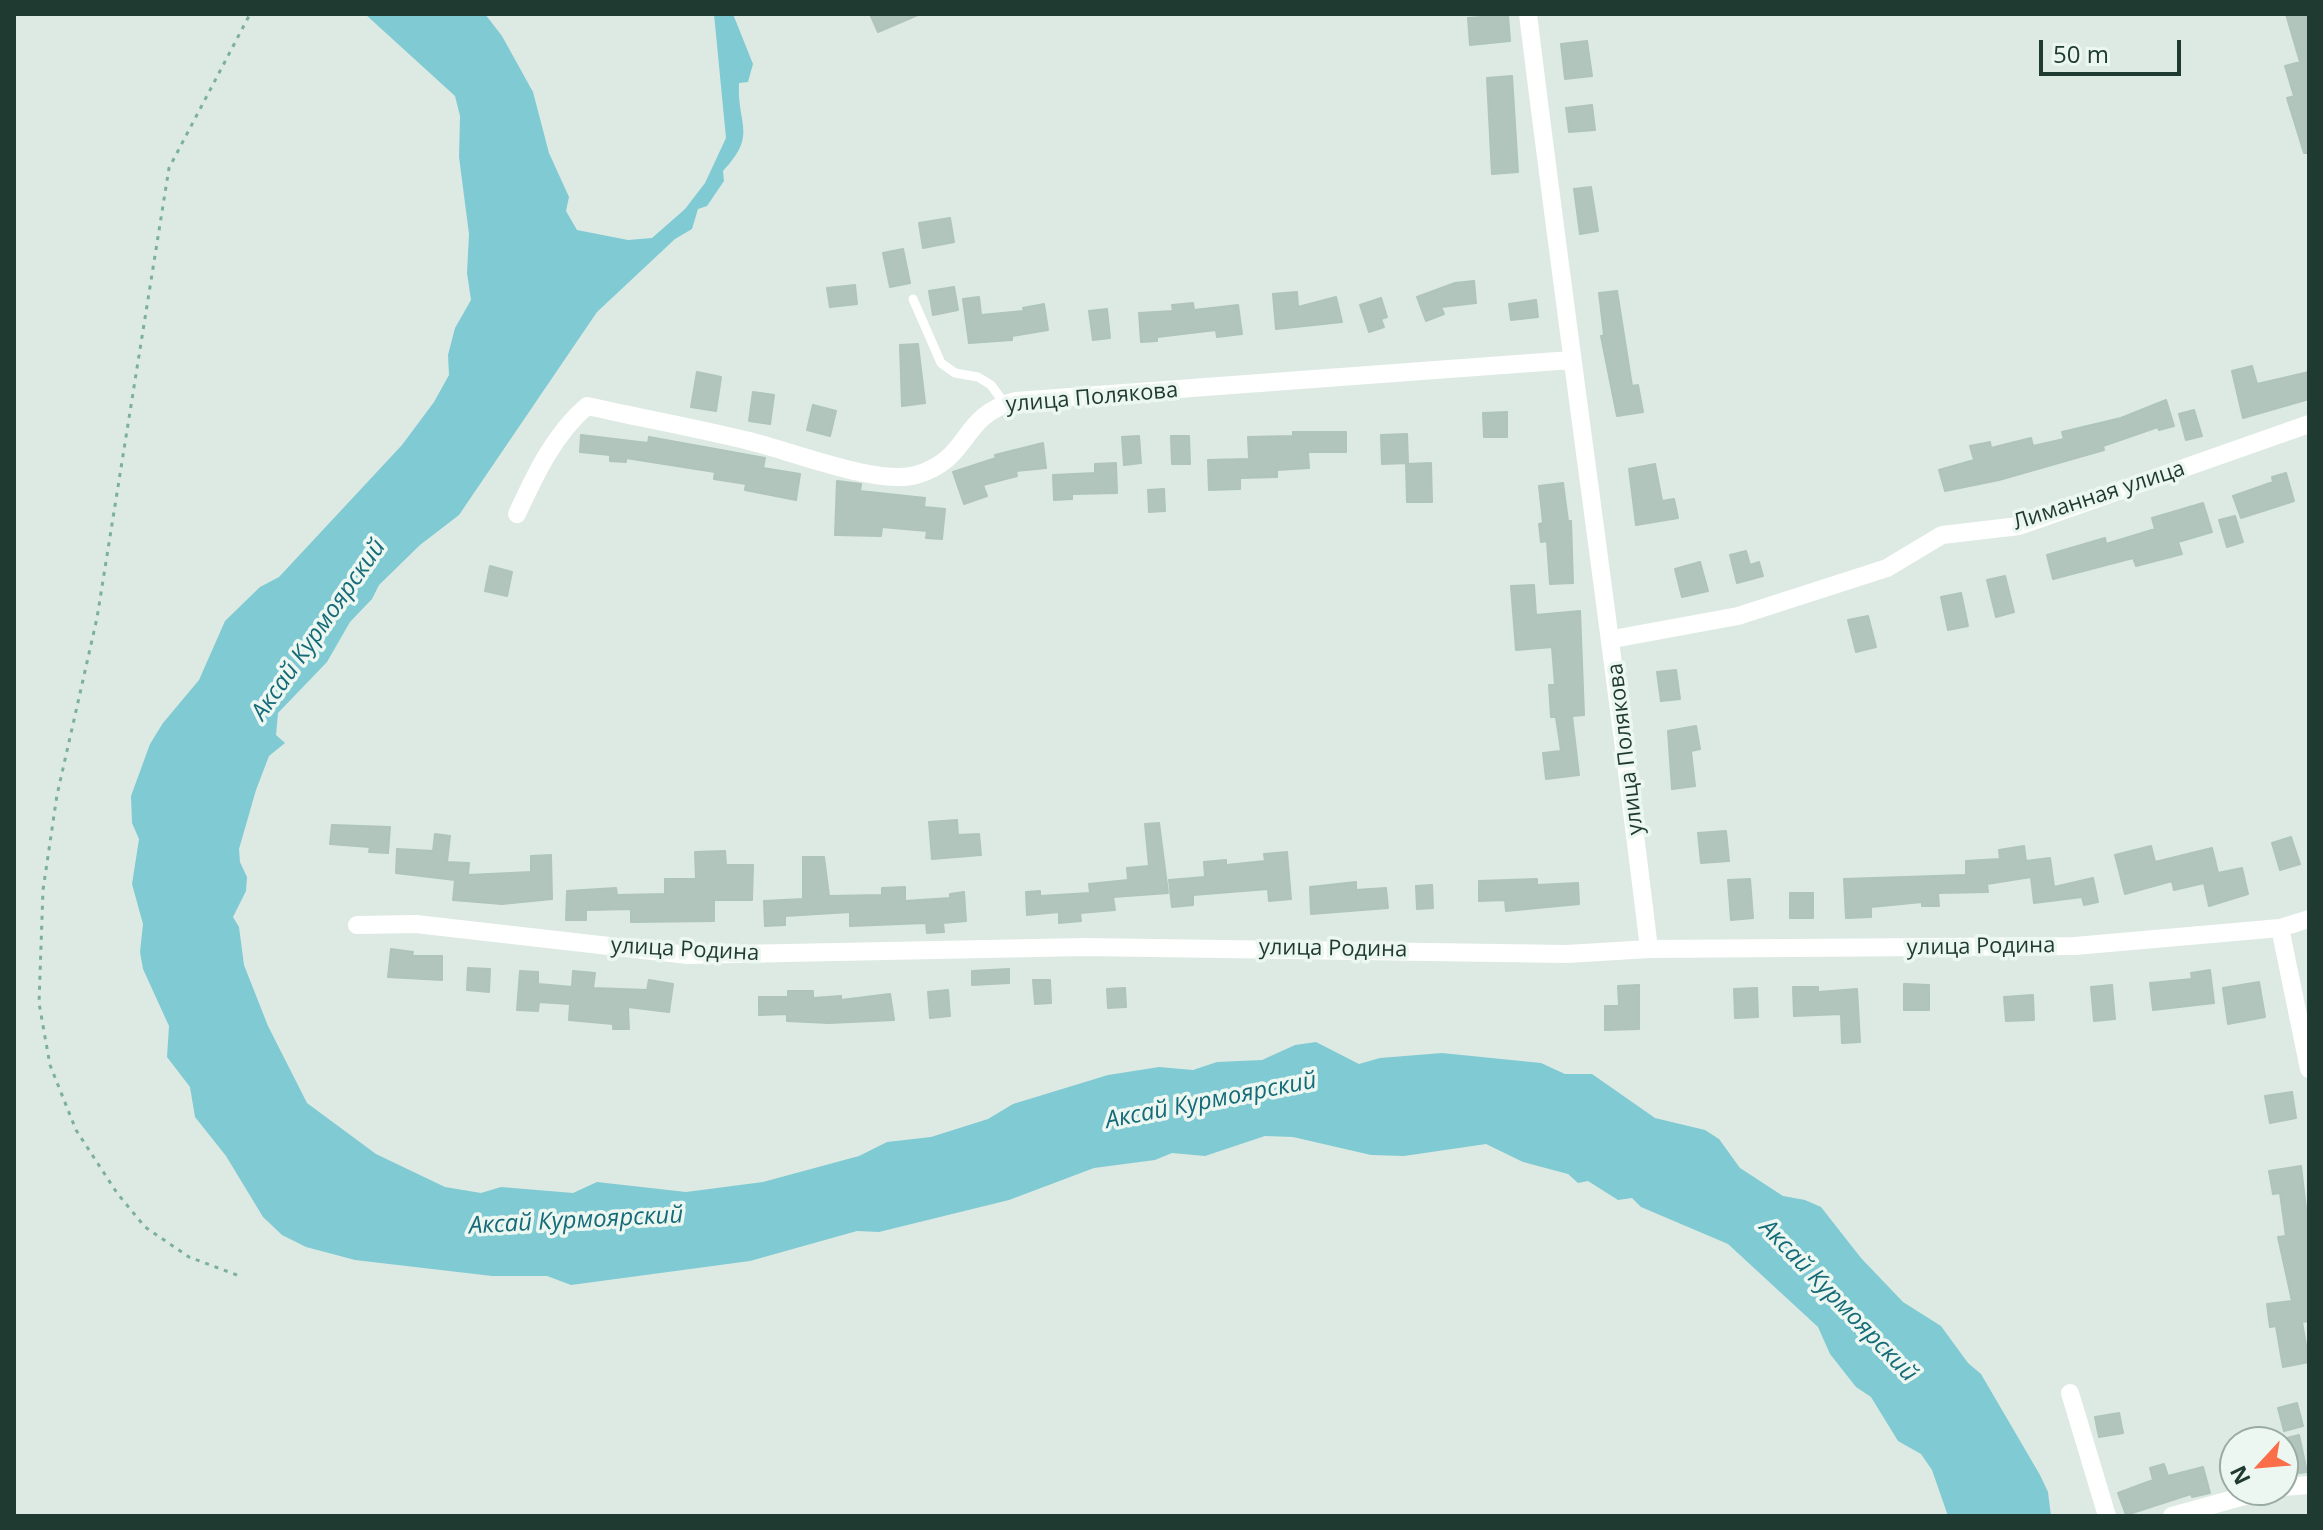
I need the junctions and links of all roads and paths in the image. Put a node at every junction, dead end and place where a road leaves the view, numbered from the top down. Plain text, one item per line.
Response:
1 (250, 14) edge
2 (1528, 14) edge
3 (913, 299) dead end
4 (1571, 360) junction
5 (1005, 404) junction
6 (2309, 424) edge
7 (517, 514) dead end
8 (1613, 639) junction
9 (2309, 919) edge
10 (357, 925) dead end
11 (2280, 928) junction
12 (1649, 949) junction
13 (2309, 1069) edge
14 (237, 1275) dead end
15 (2070, 1393) dead end
16 (2219, 1503) edge
17 (2107, 1516) edge
18 (2172, 1516) edge

1 - 14 path
2 - 4 street, улица Полякова
3 - 5 lane
4 - 5 street, улица Полякова
4 - 8 street, улица Полякова
5 - 7 street, улица Полякова
6 - 8 street, Лиманная улица
8 - 12 street, улица Полякова
9 - 11 street, улица Родина
10 - 12 street, улица Родина
11 - 12 street, улица Родина
11 - 13 street
15 - 17 street
16 - 18 street

